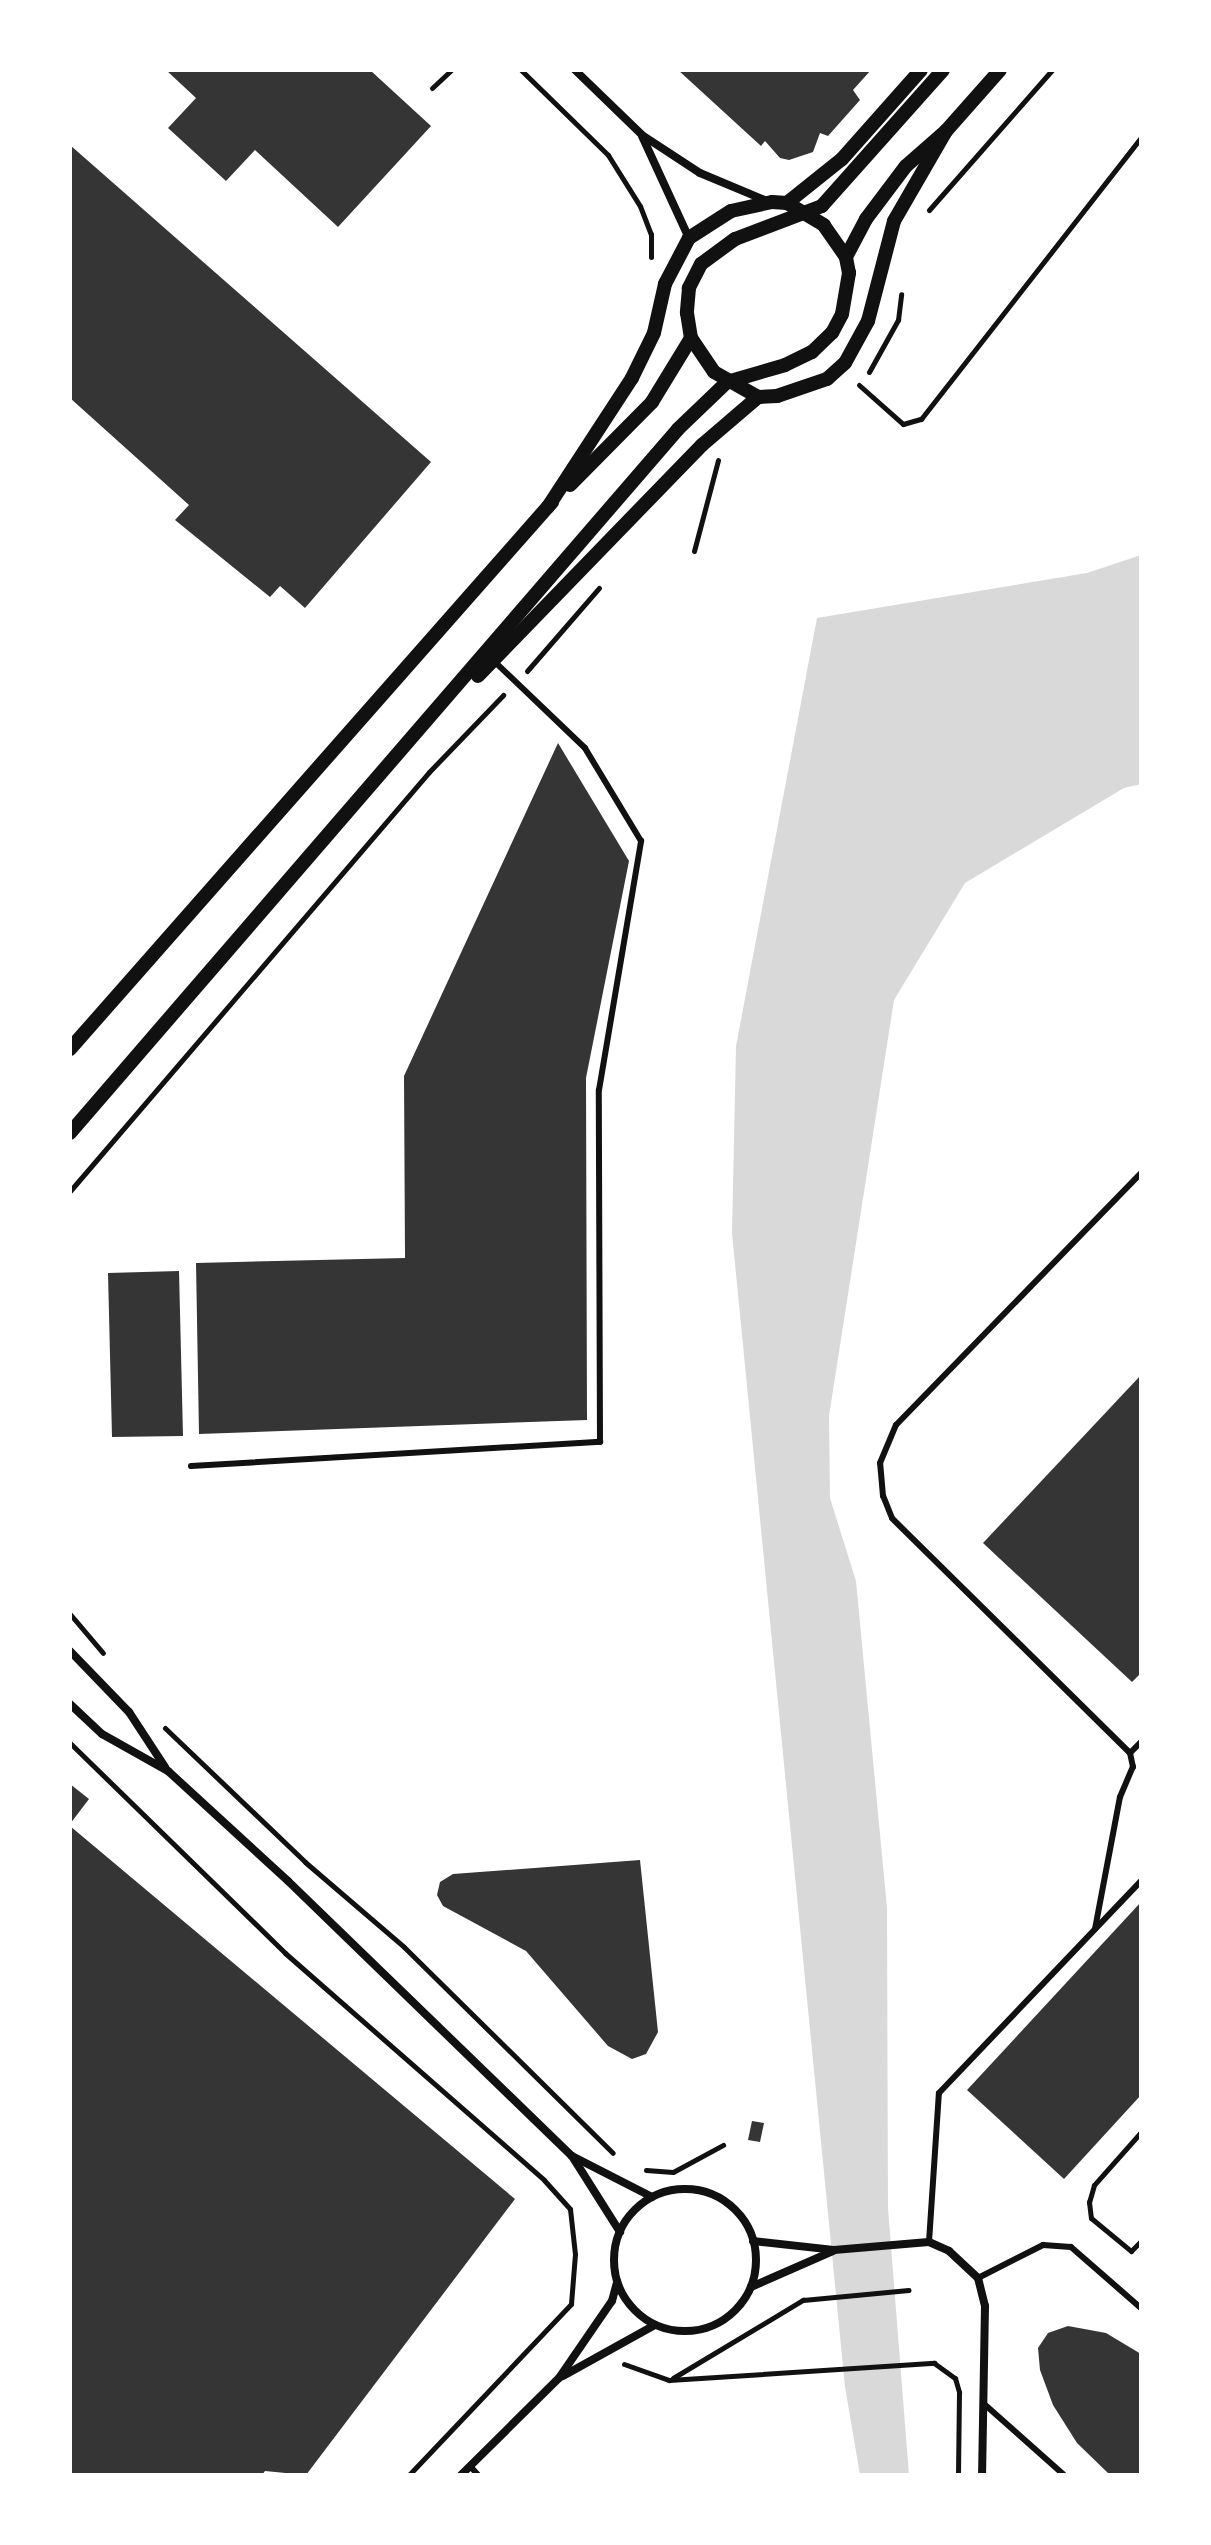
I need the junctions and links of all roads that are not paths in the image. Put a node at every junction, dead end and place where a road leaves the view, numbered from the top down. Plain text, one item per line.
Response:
1 (575, 70) edge
2 (921, 70) edge
3 (943, 70) edge
4 (1000, 70) edge
5 (946, 131) junction
6 (642, 135) junction
7 (782, 208) junction
8 (807, 213) junction
9 (689, 238) junction
10 (846, 257) junction
11 (701, 264) junction
12 (691, 338) junction
13 (727, 382) junction
14 (758, 397) junction
15 (548, 507) junction
16 (493, 661) junction
17 (379, 779) junction
18 (70, 1049) edge
19 (70, 1133) edge
20 (1141, 1173) edge
21 (191, 1466) dead end
22 (70, 1651) edge
23 (70, 1704) edge
24 (1141, 1742) edge
25 (1130, 1753) junction
26 (1133, 1767) junction
27 (1141, 1770) edge
28 (168, 1771) junction
29 (1141, 1881) edge
30 (1095, 1929) junction
31 (572, 2156) junction
32 (652, 2197) junction
33 (620, 2232) junction
34 (753, 2241) junction
35 (929, 2242) junction
36 (834, 2250) junction
37 (978, 2278) junction
38 (617, 2282) junction
39 (750, 2287) junction
40 (1141, 2308) edge
41 (655, 2325) junction
42 (559, 2378) junction
43 (981, 2402) junction
44 (470, 2466) junction
45 (461, 2475) edge
46 (478, 2475) edge
47 (982, 2475) edge
48 (1064, 2475) edge

1 - 6 street
2 - 7 street
3 - 8 street
4 - 5 street
5 - 10 street
5 - 14 street
6 - 7 street
6 - 9 street
7 - 8 street
7 - 9 street
7 - 11 street
8 - 10 street
9 - 11 street
9 - 15 street
10 - 13 street
11 - 12 street
12 - 13 street
12 - 15 street
13 - 14 street
13 - 17 street
14 - 16 street
15 - 18 street
16 - 17 street
16 - 21 lane
17 - 19 street
20 - 25 lane
22 - 28 street
23 - 28 street
24 - 25 lane
25 - 26 lane
26 - 27 lane
26 - 30 lane
28 - 31 street
29 - 30 lane
30 - 35 lane
31 - 32 street
31 - 33 street
32 - 33 street
32 - 34 street
33 - 38 street
34 - 36 street
34 - 39 street
35 - 36 street
35 - 37 street
36 - 39 street
37 - 40 lane
37 - 43 street
38 - 41 street
38 - 42 street
39 - 41 street
41 - 42 street
42 - 44 street
43 - 47 street
43 - 48 lane
44 - 45 street
44 - 46 lane

